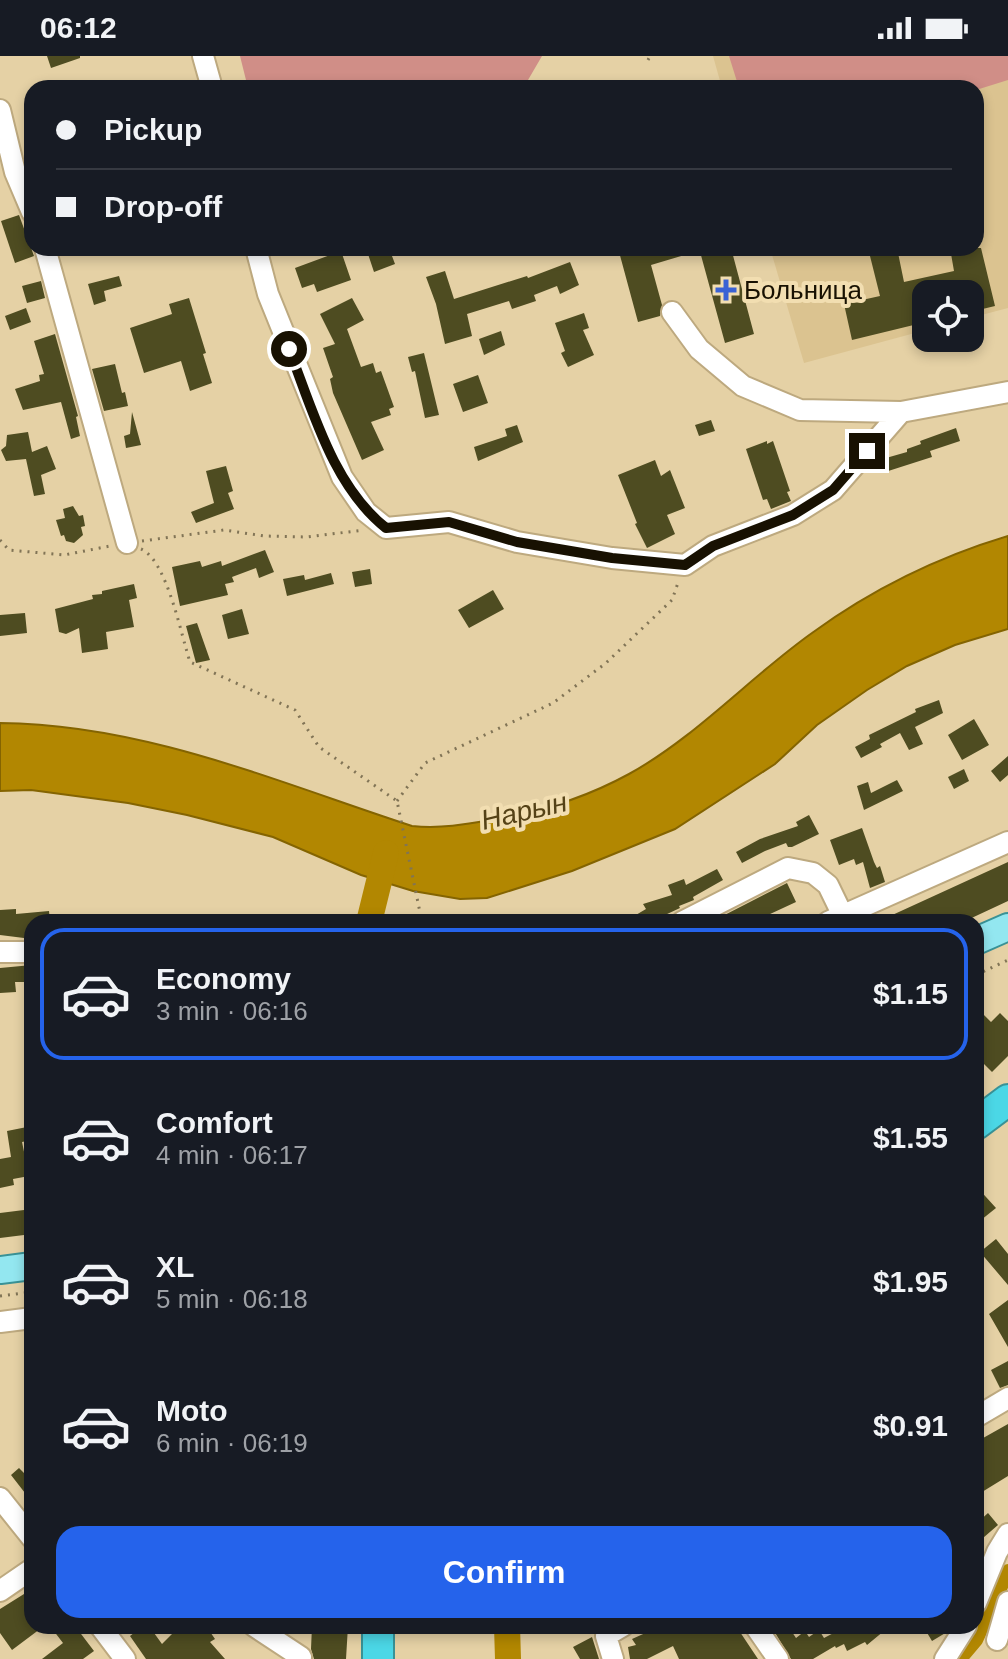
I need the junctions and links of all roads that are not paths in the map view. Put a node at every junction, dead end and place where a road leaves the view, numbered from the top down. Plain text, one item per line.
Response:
1 (203, 56) edge
2 (210, 80) edge
3 (0, 110) edge
4 (24, 193) edge
5 (47, 256) edge
6 (258, 256) edge
7 (672, 312) dead end
8 (1008, 392) edge
9 (901, 412) junction
10 (127, 543) road end
11 (1008, 842) edge
12 (698, 914) edge
13 (835, 914) edge
14 (847, 914) edge
15 (1008, 927) edge
16 (984, 938) edge
17 (0, 952) edge
18 (24, 952) edge
19 (1008, 1100) edge
20 (984, 1118) edge
21 (24, 1267) edge
22 (0, 1270) edge
23 (24, 1319) edge
24 (0, 1322) edge
25 (1008, 1398) edge
26 (984, 1412) edge
27 (0, 1498) edge
28 (24, 1528) edge
29 (1008, 1534) edge
30 (24, 1574) edge
31 (984, 1584) edge
32 (0, 1591) edge
33 (1008, 1602) edge
34 (106, 1634) edge
35 (266, 1634) edge
36 (378, 1634) edge
37 (609, 1634) edge
38 (761, 1634) edge
39 (961, 1634) edge
40 (997, 1640) dead end
41 (301, 1657) dead end
42 (125, 1659) edge
43 (378, 1659) edge
44 (613, 1659) edge
45 (778, 1659) edge
46 (945, 1659) edge

1 - 2 street
3 - 4 street
5 - 10 street
6 - 9 street
7 - 9 street
8 - 9 street
11 - 14 street
12 - 13 street
15 - 16 main road
17 - 18 street
19 - 20 highway
21 - 22 main road
23 - 24 street
25 - 26 street
27 - 28 street
29 - 31 street
30 - 32 street
33 - 40 street
34 - 42 street
35 - 41 street
36 - 43 highway
37 - 44 street
38 - 45 street
39 - 46 street

